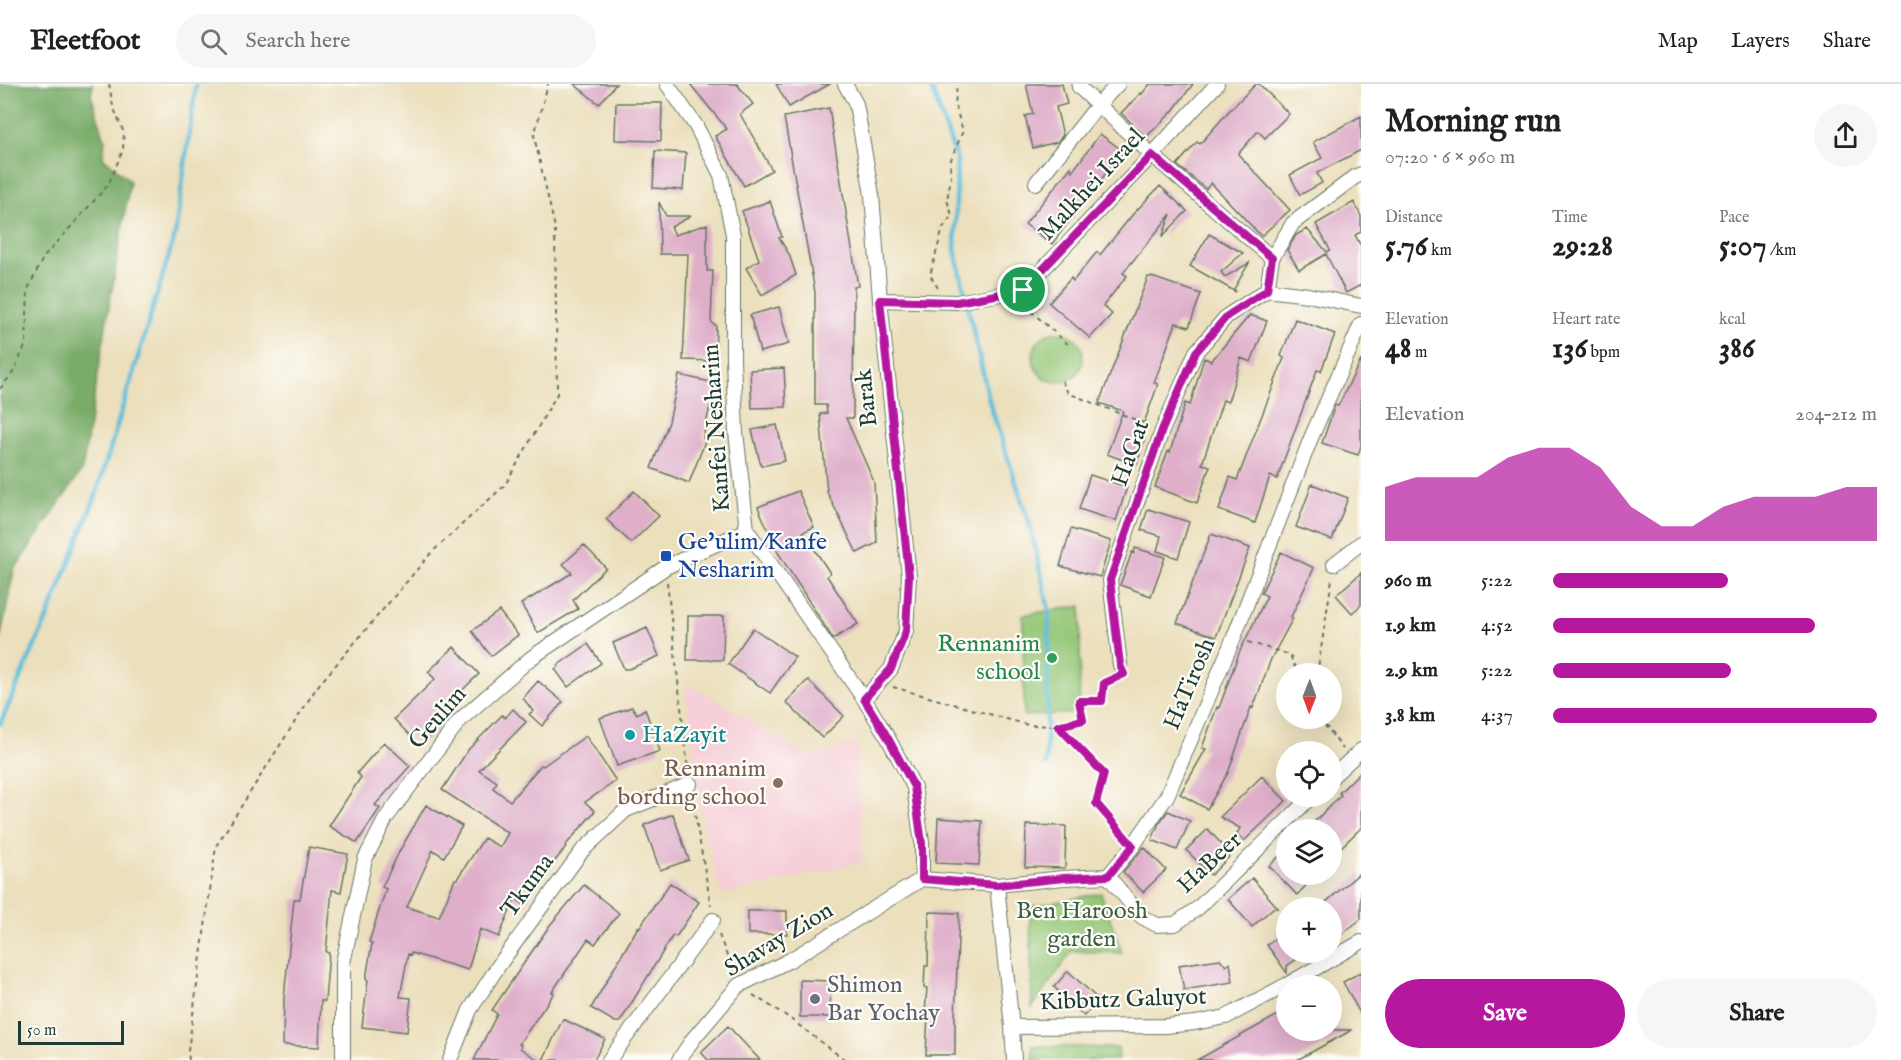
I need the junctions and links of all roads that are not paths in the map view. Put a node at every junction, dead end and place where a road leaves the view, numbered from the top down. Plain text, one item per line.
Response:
1 (667, 84) edge
2 (845, 84) edge
3 (1118, 84) edge
4 (1217, 84) edge
5 (1079, 87) dead end
6 (1098, 105) junction
7 (1152, 155) junction
8 (1361, 174) edge
9 (1036, 183) dead end
10 (1272, 258) junction
11 (1267, 290) junction
12 (880, 300) junction
13 (1361, 306) edge
14 (1361, 324) edge
15 (747, 530) junction
16 (1361, 543) edge
17 (1334, 564) road end
18 (1120, 665) road end
19 (864, 699) junction
20 (1356, 755) edge
21 (1342, 768) edge
22 (690, 784) dead end
23 (1301, 807) edge
24 (1108, 876) junction
25 (922, 879) junction
26 (997, 885) junction
27 (713, 920) dead end
28 (1361, 942) edge
29 (1012, 1027) junction
30 (452, 1058) edge
31 (343, 1060) edge
32 (609, 1060) edge
33 (679, 1060) edge
34 (1014, 1060) edge

1 - 15 street, Kanfei Nesharim
2 - 12 street, Barak
3 - 6 street, Malkhei Israel
4 - 7 street, Malkhei Israel
5 - 6 street
6 - 7 street
6 - 9 street, Malkhei Israel
7 - 10 street
7 - 12 street, Malkhei Israel
8 - 10 street
10 - 11 street
11 - 13 street
11 - 18 street, HaGat
12 - 19 street, Barak
14 - 24 street, HaTirosh
15 - 19 street, Kanfei Nesharim
15 - 31 street, Geulim
16 - 17 street
19 - 25 street, Kanfei Nesharim
20 - 21 street
22 - 30 street, Tkuma
23 - 24 street, HaBeer
24 - 26 street
25 - 26 street
25 - 33 street, Shavay Zion
26 - 29 street
27 - 32 street, Shavay Zion
28 - 29 street, Kibbutz Galuyot
29 - 34 street

